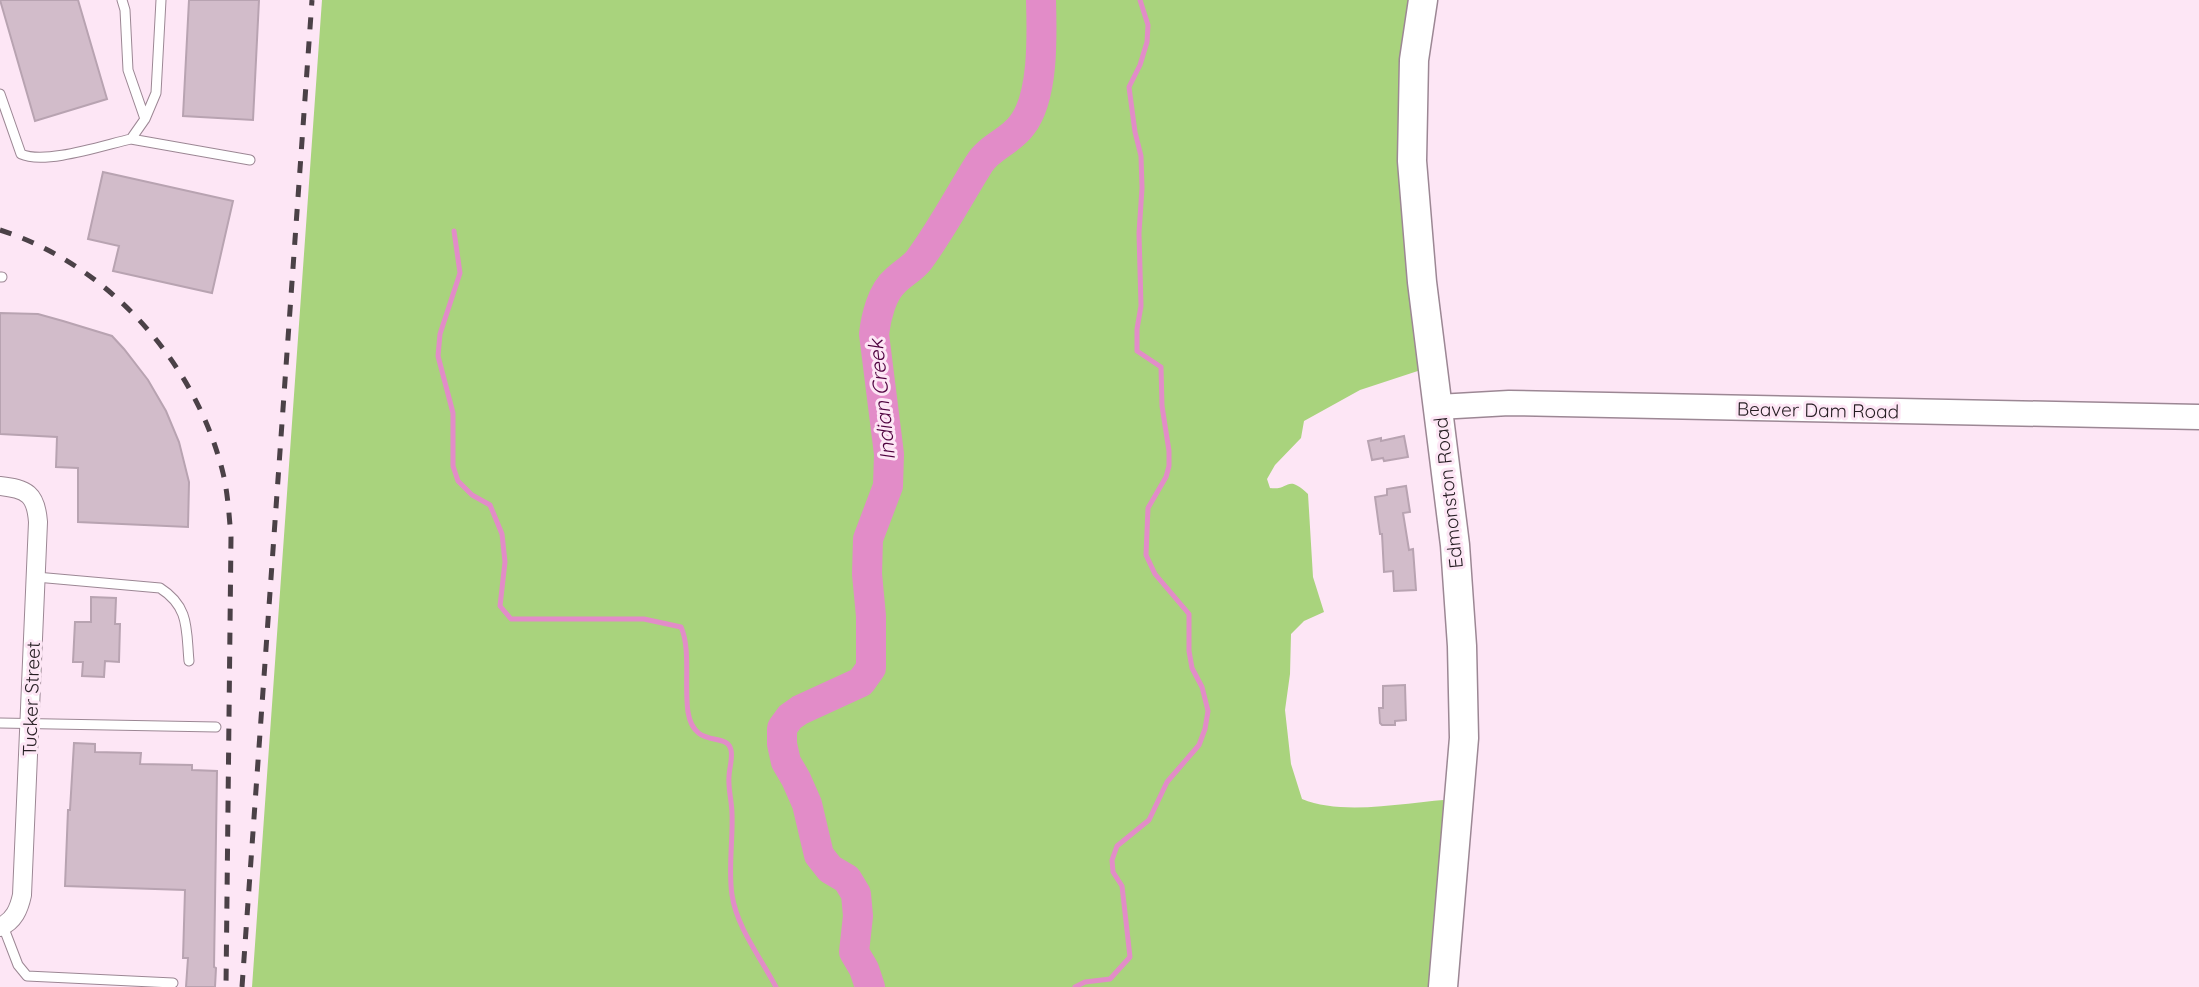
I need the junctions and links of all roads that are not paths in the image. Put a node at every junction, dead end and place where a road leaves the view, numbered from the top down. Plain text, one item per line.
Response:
1 (122, 0) edge
2 (161, 0) edge
3 (1423, 0) edge
4 (0, 94) edge
5 (2, 104) edge
6 (145, 119) junction
7 (131, 139) junction
8 (250, 160) dead end
9 (1438, 408) junction
10 (2199, 417) edge
11 (0, 486) edge
12 (36, 576) junction
13 (189, 662) dead end
14 (0, 723) edge
15 (30, 724) junction
16 (216, 727) dead end
17 (1, 927) edge
18 (173, 983) dead end
19 (1444, 987) edge

1 - 6 lane
2 - 6 lane
3 - 9 main road, Edmonston Road
4 - 5 lane
5 - 7 lane
6 - 7 lane
7 - 8 lane
9 - 10 street, Beaver Dam Road
9 - 19 main road, Edmonston Road
11 - 12 street, Tucker Street
12 - 13 lane
12 - 15 street, Tucker Street
14 - 15 lane
15 - 16 lane
15 - 17 street, Tucker Street
17 - 18 lane

